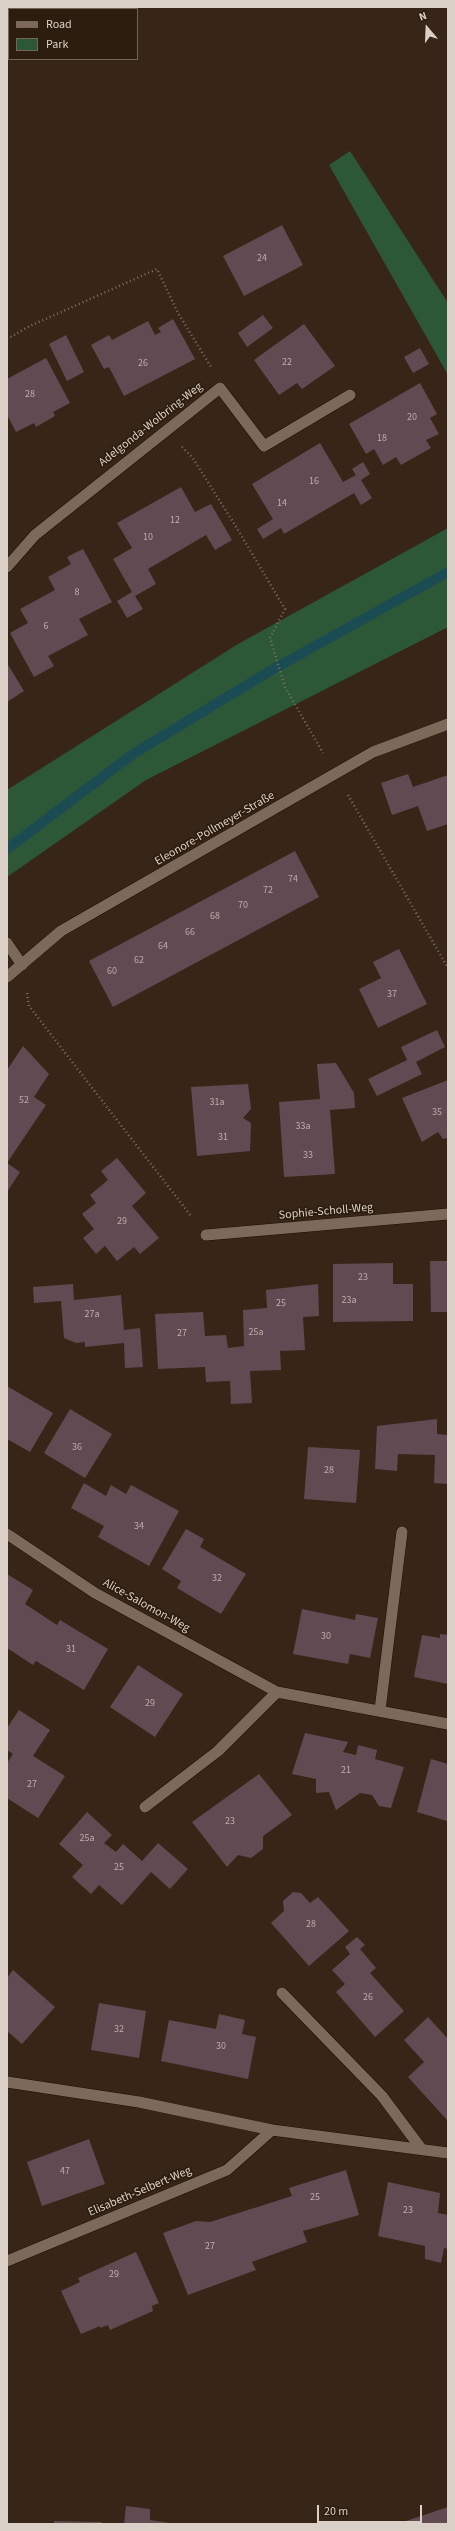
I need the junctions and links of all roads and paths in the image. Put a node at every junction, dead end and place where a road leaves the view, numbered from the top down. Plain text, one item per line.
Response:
1 (7, 340) edge
2 (220, 388) junction
3 (350, 395) dead end
4 (166, 430) junction
5 (7, 567) edge
6 (448, 724) edge
7 (335, 774) junction
8 (7, 943) edge
9 (22, 964) junction
10 (448, 968) edge
11 (7, 977) edge
12 (448, 1214) edge
13 (206, 1235) joint
14 (402, 1532) dead end
15 (7, 1534) edge
16 (277, 1692) junction
17 (380, 1710) junction
18 (448, 1724) edge
19 (145, 1807) dead end
20 (282, 1993) dead end
21 (7, 2082) edge
22 (272, 2130) junction
23 (420, 2147) junction
24 (448, 2153) edge
25 (7, 2261) edge

1 - 2 path
2 - 3 street, Adelgonda-Wolbring-Weg
2 - 4 street, Adelgonda-Wolbring-Weg
4 - 5 street, Adelgonda-Wolbring-Weg
4 - 7 path
6 - 7 street, Eleonore-Pollmeyer-Straße
7 - 9 street, Eleonore-Pollmeyer-Straße
7 - 10 path
8 - 9 street
9 - 11 street, Eleonore-Pollmeyer-Straße
9 - 13 path
12 - 13 street, Sophie-Scholl-Weg
14 - 17 street
15 - 16 street, Alice-Salomon-Weg
16 - 17 street, Alice-Salomon-Weg
16 - 19 street
17 - 18 street, Alice-Salomon-Weg
20 - 23 street
21 - 22 street
22 - 23 street
22 - 25 street, Elisabeth-Selbert-Weg
23 - 24 street

